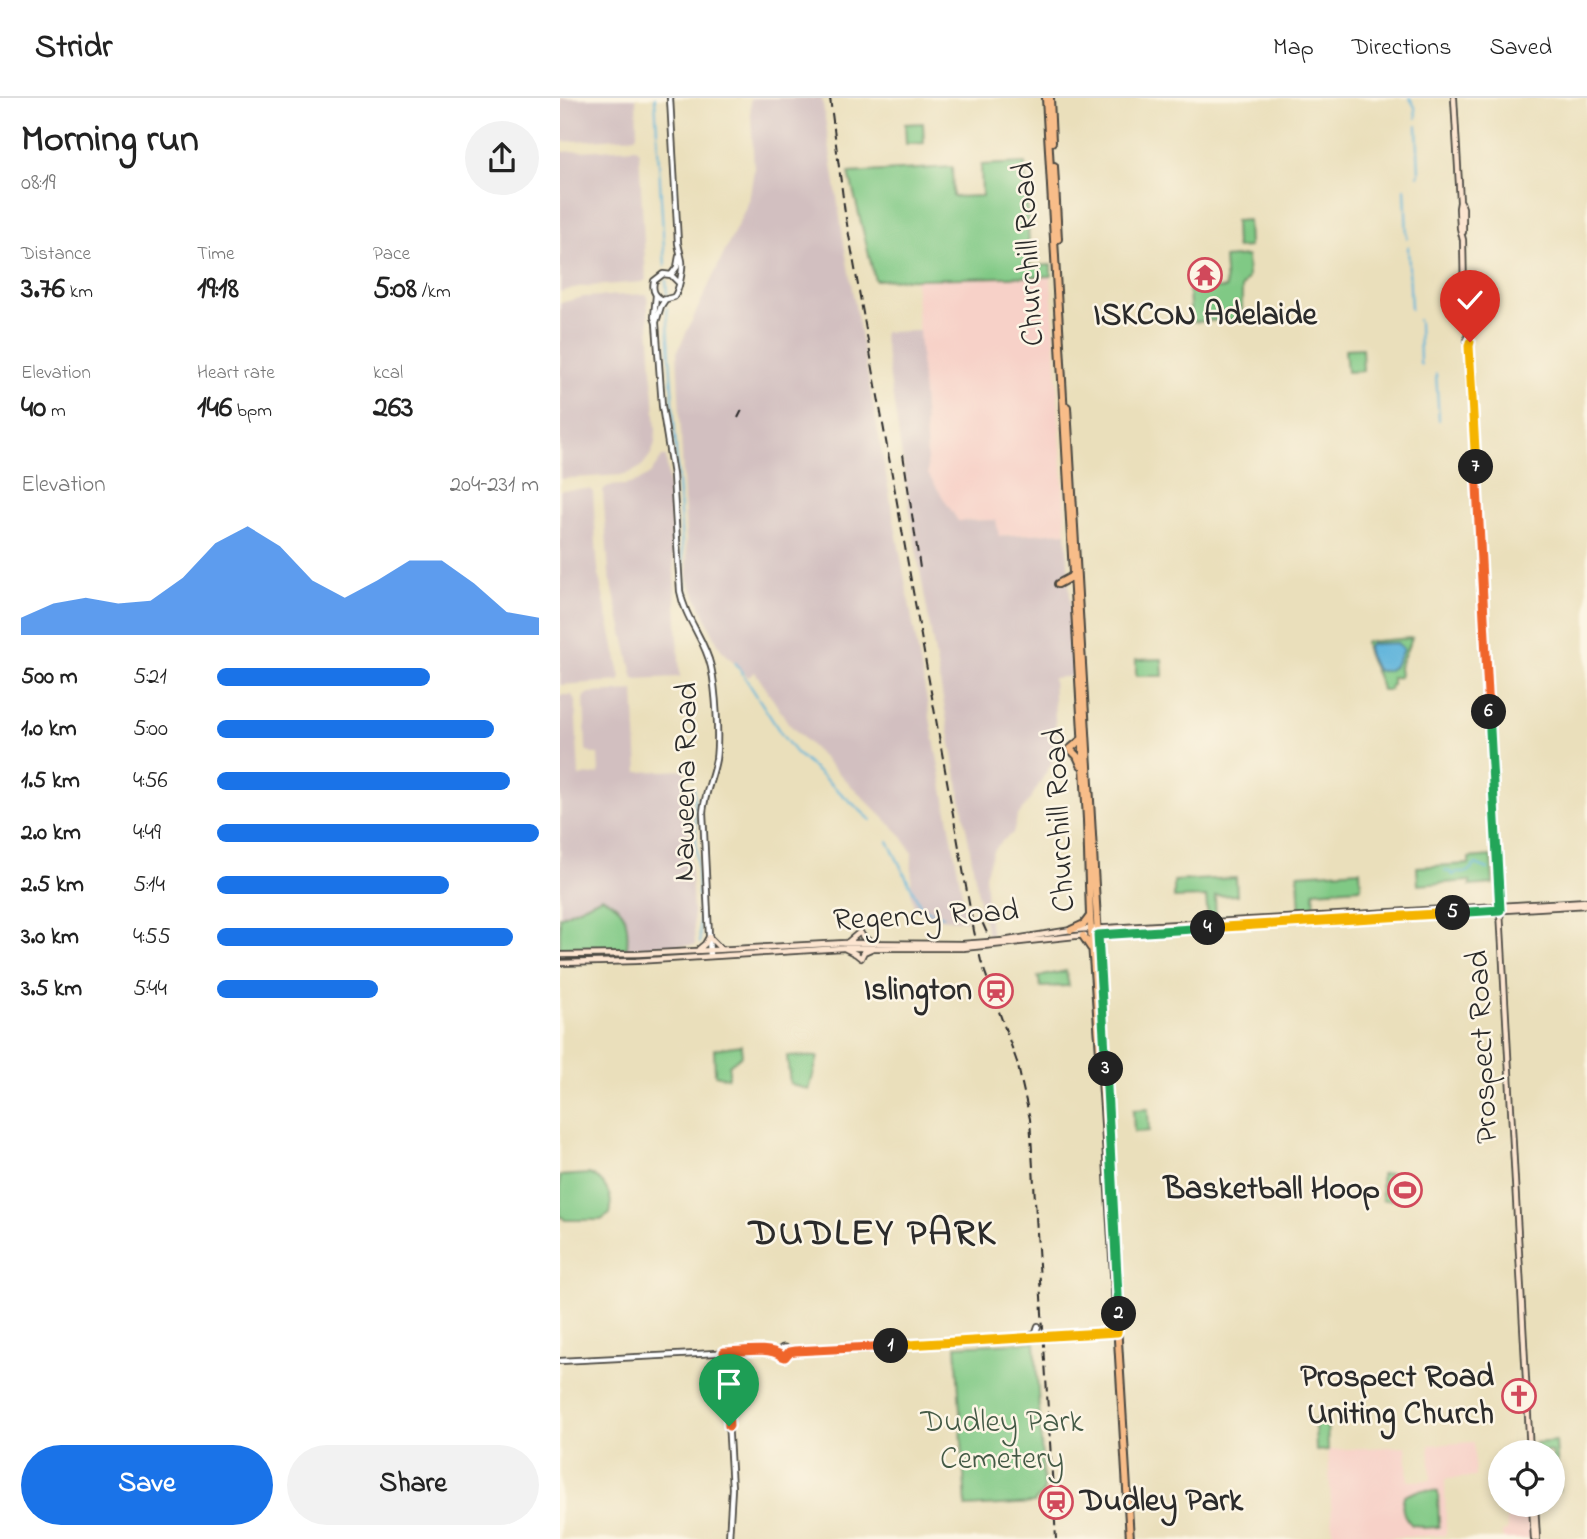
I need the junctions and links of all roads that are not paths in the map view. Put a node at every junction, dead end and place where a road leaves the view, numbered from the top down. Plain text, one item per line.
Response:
1 (670, 98) edge
2 (1048, 98) edge
3 (1454, 98) edge
4 (1050, 141) junction
5 (679, 255) junction
6 (1059, 271) junction
7 (671, 275) junction
8 (679, 283) junction
9 (1056, 284) junction
10 (656, 295) junction
11 (665, 300) junction
12 (656, 323) junction
13 (1073, 573) junction
14 (1058, 584) dead end
15 (1082, 739) junction
16 (1084, 769) junction
17 (1587, 903) edge
18 (1499, 908) junction
19 (1514, 910) junction
20 (1488, 911) junction
21 (1090, 916) junction
22 (1500, 923) junction
23 (1071, 930) junction
24 (1094, 932) junction
25 (1083, 936) junction
26 (709, 937) junction
27 (1002, 942) junction
28 (873, 945) junction
29 (845, 946) junction
30 (722, 949) junction
31 (1092, 949) junction
32 (695, 951) junction
33 (741, 951) junction
34 (710, 953) junction
35 (629, 954) junction
36 (560, 955) edge
37 (636, 961) junction
38 (560, 962) edge
39 (1109, 1160) junction
40 (1038, 1326) dead end
41 (1119, 1333) junction
42 (1027, 1338) junction
43 (724, 1352) junction
44 (560, 1361) edge
45 (1529, 1440) edge
46 (1535, 1517) edge
47 (729, 1539) edge
48 (1131, 1539) edge
49 (1536, 1539) edge

1 - 5 street
2 - 4 main road, Churchill Road
3 - 18 main road, Prospect Road
4 - 6 main road, Churchill Road
4 - 9 main road, Churchill Road
5 - 7 street
5 - 8 street
6 - 9 main road
6 - 24 main road, Churchill Road
7 - 8 street
7 - 10 street
8 - 11 street
9 - 13 main road, Churchill Road
10 - 11 street
10 - 12 street, Naweena Road
11 - 12 street, Naweena Road
12 - 26 street, Naweena Road
13 - 14 main road
13 - 15 main road, Churchill Road
15 - 16 main road, Churchill Road
15 - 16 main road
16 - 21 main road, Churchill Road
17 - 18 main road, Regency Road
17 - 19 main road, Regency Road
18 - 19 main road, Regency Road
18 - 20 main road, Regency Road
18 - 22 main road, Prospect Road
18 - 24 main road, Regency Road
19 - 22 main road
20 - 22 main road
20 - 24 main road, Regency Road
21 - 23 main road
21 - 24 main road, Churchill Road
22 - 45 main road, Prospect Road
23 - 24 main road, Regency Road
23 - 27 main road, Regency Road
24 - 25 main road, Regency Road
24 - 31 main road, Churchill Road
24 - 39 main road, Churchill Road
25 - 27 main road, Regency Road
25 - 31 main road
26 - 30 main road
26 - 32 main road
26 - 34 street, Naweena Road
27 - 28 main road, Regency Road, bridge
28 - 29 main road, Regency Road
28 - 29 main road
28 - 29 main road
29 - 33 main road, Regency Road
30 - 33 main road, Regency Road
30 - 34 main road, Regency Road
31 - 39 main road, Churchill Road
32 - 34 main road, Regency Road
32 - 35 main road, Regency Road
33 - 34 main road, Regency Road
34 - 37 main road, Regency Road
35 - 36 main road, Regency Road
35 - 37 main road
37 - 38 main road, Regency Road
39 - 41 main road, Churchill Road
39 - 41 main road, Churchill Road
40 - 42 street
41 - 42 street
41 - 48 main road, Churchill Road
42 - 43 street
43 - 44 street
43 - 47 street
46 - 49 main road

